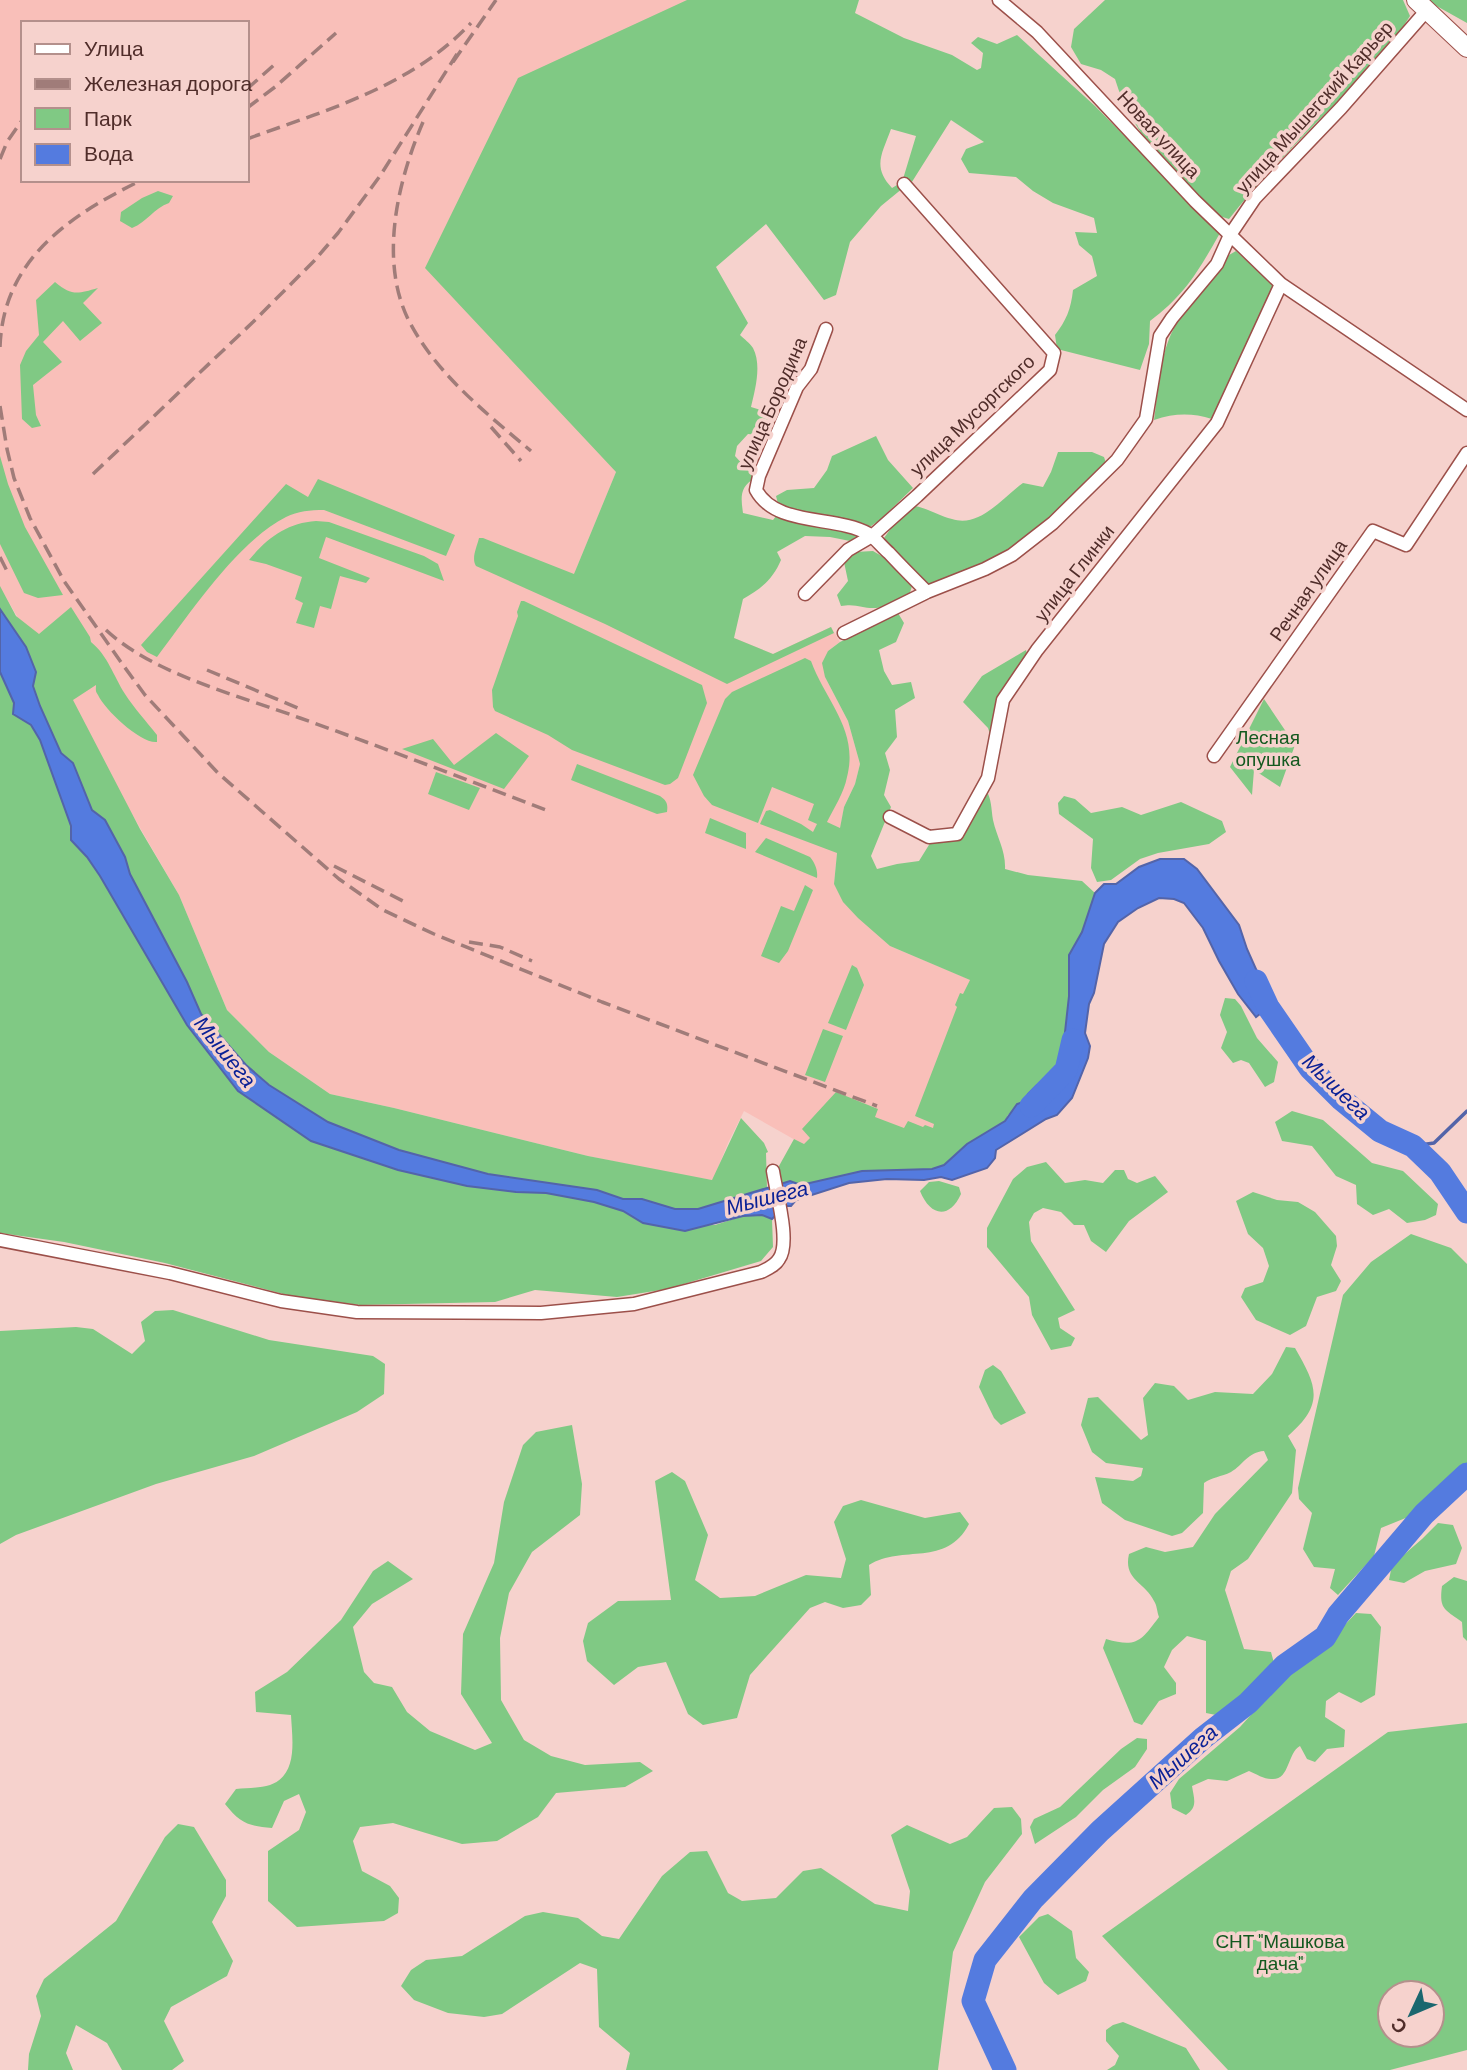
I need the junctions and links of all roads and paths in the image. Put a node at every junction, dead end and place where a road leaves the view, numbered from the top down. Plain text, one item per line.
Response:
1 (999, 0) edge
2 (1421, 5) edge
3 (1467, 48) edge
4 (904, 184) dead end
5 (1230, 235) junction
6 (1281, 284) junction
7 (826, 329) dead end
8 (1467, 410) edge
9 (1467, 453) edge
10 (872, 536) junction
11 (927, 592) junction
12 (805, 594) dead end
13 (844, 633) dead end
14 (1214, 755) dead end
15 (890, 817) dead end
16 (773, 1171) dead end
17 (0, 1240) edge

1 - 5 street, Новая улица
2 - 3 main road
2 - 5 street, улица Мышегский Карьер
4 - 10 street, улица Мусоргского
5 - 6 street, Новая улица
5 - 11 street, улица Мышегский Карьер
6 - 8 street, Новая улица
6 - 15 street, улица Глинки
7 - 10 street, улица Бородина
9 - 14 street, Речная улица
10 - 11 street
10 - 12 street, улица Мусоргского
11 - 13 street, улица Мышегский Карьер
16 - 17 street

